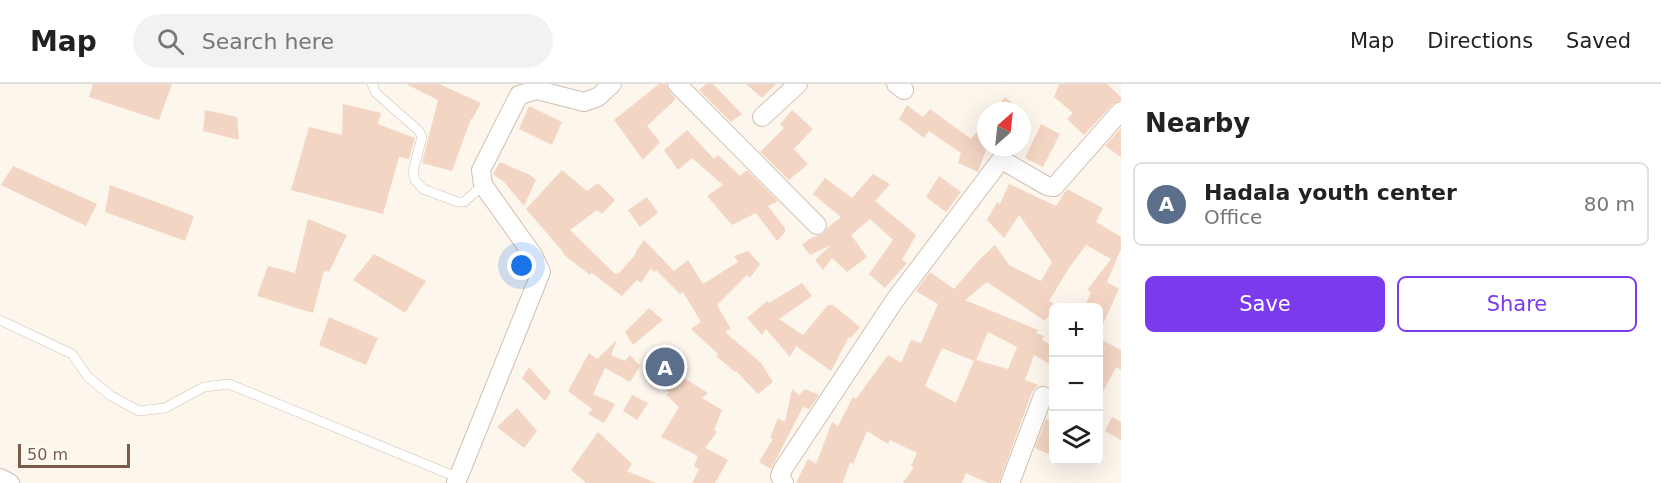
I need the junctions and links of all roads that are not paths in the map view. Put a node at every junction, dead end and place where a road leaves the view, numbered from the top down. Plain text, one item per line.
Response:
1 (372, 84) edge
2 (612, 84) edge
3 (677, 84) edge
4 (798, 84) edge
5 (1121, 111) edge
6 (762, 117) dead end
7 (483, 185) junction
8 (817, 225) dead end
9 (0, 320) edge
10 (1043, 396) dead end
11 (0, 478) edge
12 (458, 480) edge
13 (10, 483) edge
14 (784, 483) edge
15 (1010, 483) edge

1 - 7 lane
2 - 7 street
3 - 8 street
4 - 6 street
5 - 14 street
7 - 12 street
9 - 12 lane
10 - 15 street
11 - 13 street

